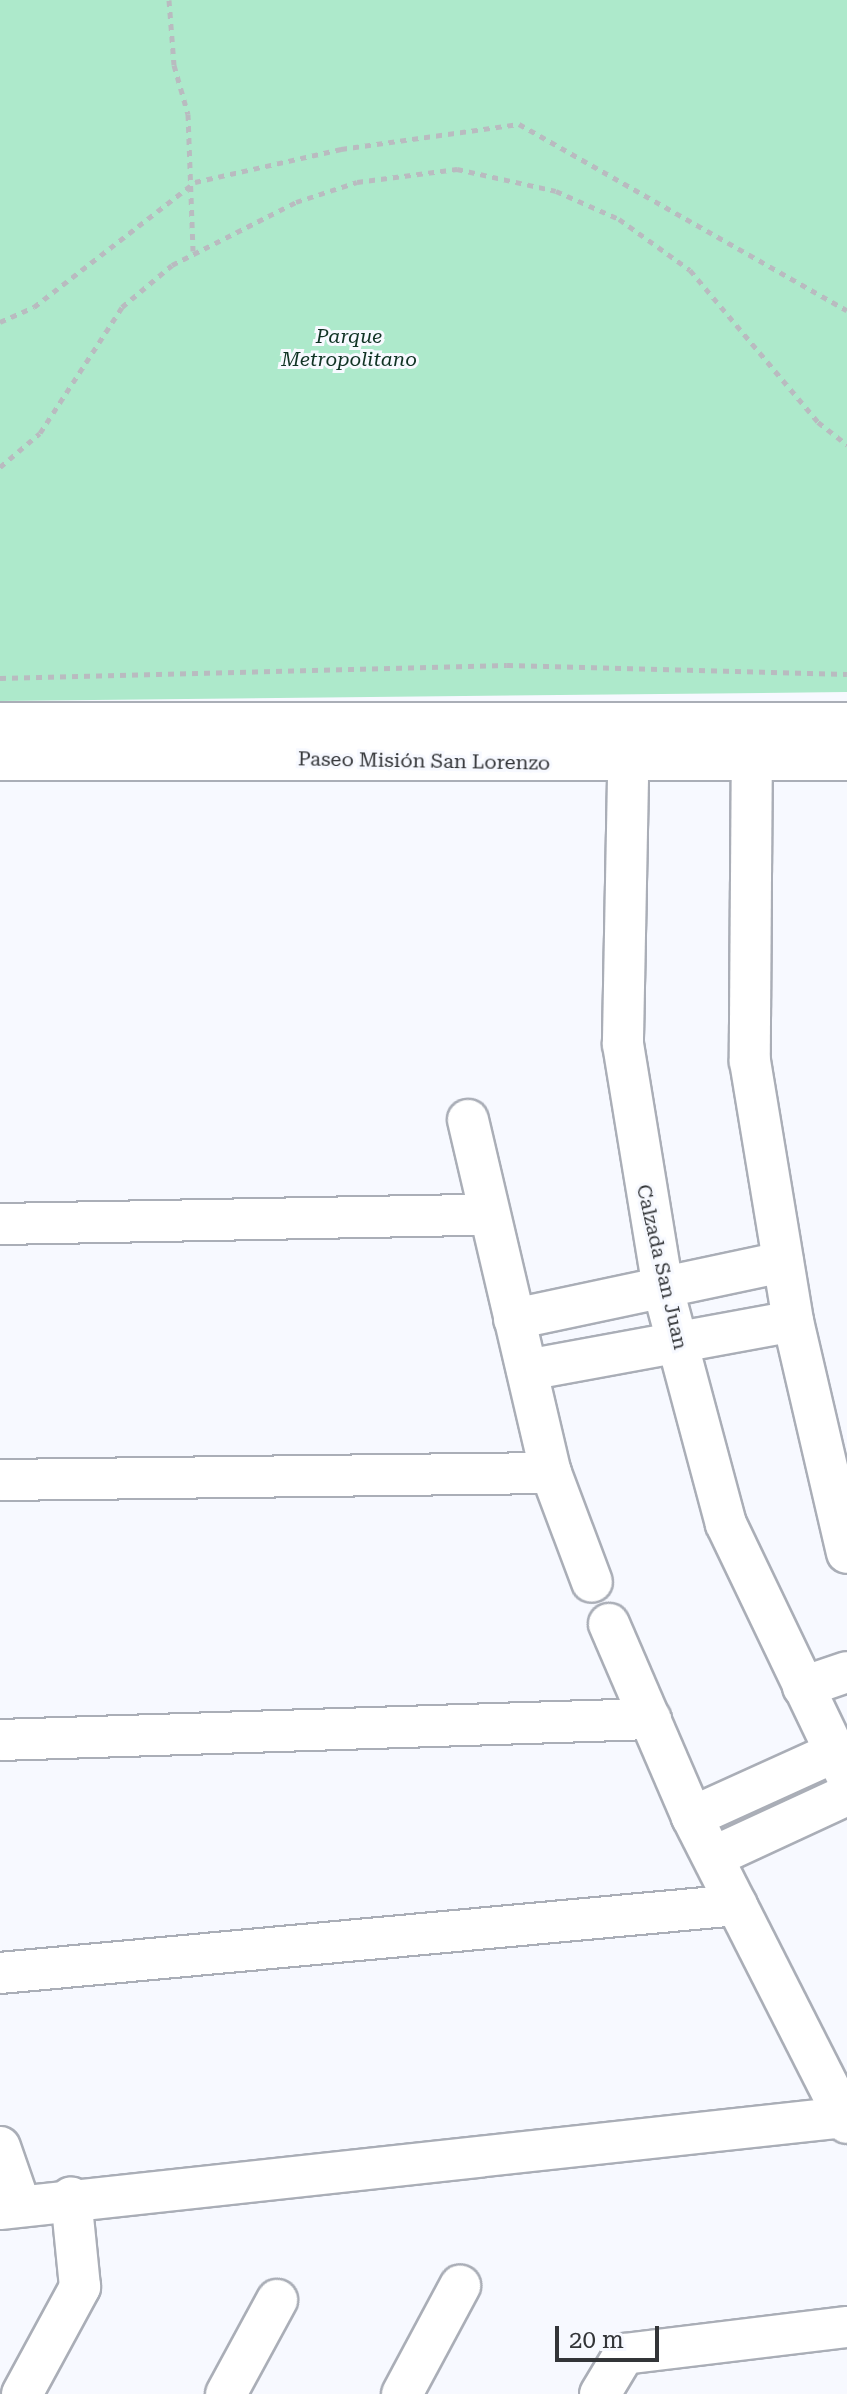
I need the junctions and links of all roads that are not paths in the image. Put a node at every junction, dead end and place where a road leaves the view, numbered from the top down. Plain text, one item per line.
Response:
1 (0, 723) edge
2 (847, 723) edge
3 (752, 743) junction
4 (630, 744) junction
5 (0, 760) edge
6 (847, 760) edge
7 (468, 1120) dead end
8 (488, 1215) junction
9 (0, 1224) edge
10 (783, 1262) junction
11 (663, 1289) junction
12 (514, 1319) junction
13 (793, 1321) junction
14 (679, 1344) junction
15 (527, 1370) junction
16 (551, 1473) junction
17 (0, 1480) edge
18 (847, 1553) edge
19 (592, 1582) dead end
20 (609, 1624) dead end
21 (847, 1672) edge
22 (803, 1687) junction
23 (651, 1719) junction
24 (0, 1740) edge
25 (841, 1765) edge
26 (847, 1795) edge
27 (692, 1817) junction
28 (713, 1857) junction
29 (737, 1905) junction
30 (0, 1973) edge
31 (845, 2120) edge
32 (0, 2147) edge
33 (71, 2197) junction
34 (10, 2206) edge
35 (460, 2286) dead end
36 (277, 2300) dead end
37 (847, 2327) edge
38 (22, 2394) edge
39 (226, 2394) edge
40 (402, 2394) edge
41 (600, 2394) edge

1 - 4 street, Paseo Misión San Lorenzo
2 - 3 street, Paseo Misión San Lorenzo
3 - 4 street, Paseo Misión San Lorenzo
3 - 6 street, Paseo Misión San Lorenzo
3 - 10 street
4 - 5 street, Paseo Misión San Lorenzo
4 - 11 street, Calzada San Juan
7 - 8 street
8 - 9 street
8 - 12 street
10 - 11 street
10 - 13 street
11 - 12 street
11 - 14 street, Calzada San Juan
12 - 15 street
13 - 14 street
13 - 18 street
14 - 15 street
14 - 22 street, Calzada San Juan
15 - 16 street
16 - 17 street
16 - 19 street
20 - 23 street
21 - 22 street
22 - 25 street, Calzada San Juan
23 - 24 street
23 - 27 street
25 - 27 street
26 - 28 street
27 - 28 street
28 - 29 street
29 - 30 street
29 - 31 street
31 - 33 street
32 - 34 street
33 - 34 street
33 - 38 street
35 - 40 street
36 - 39 street
37 - 41 street

